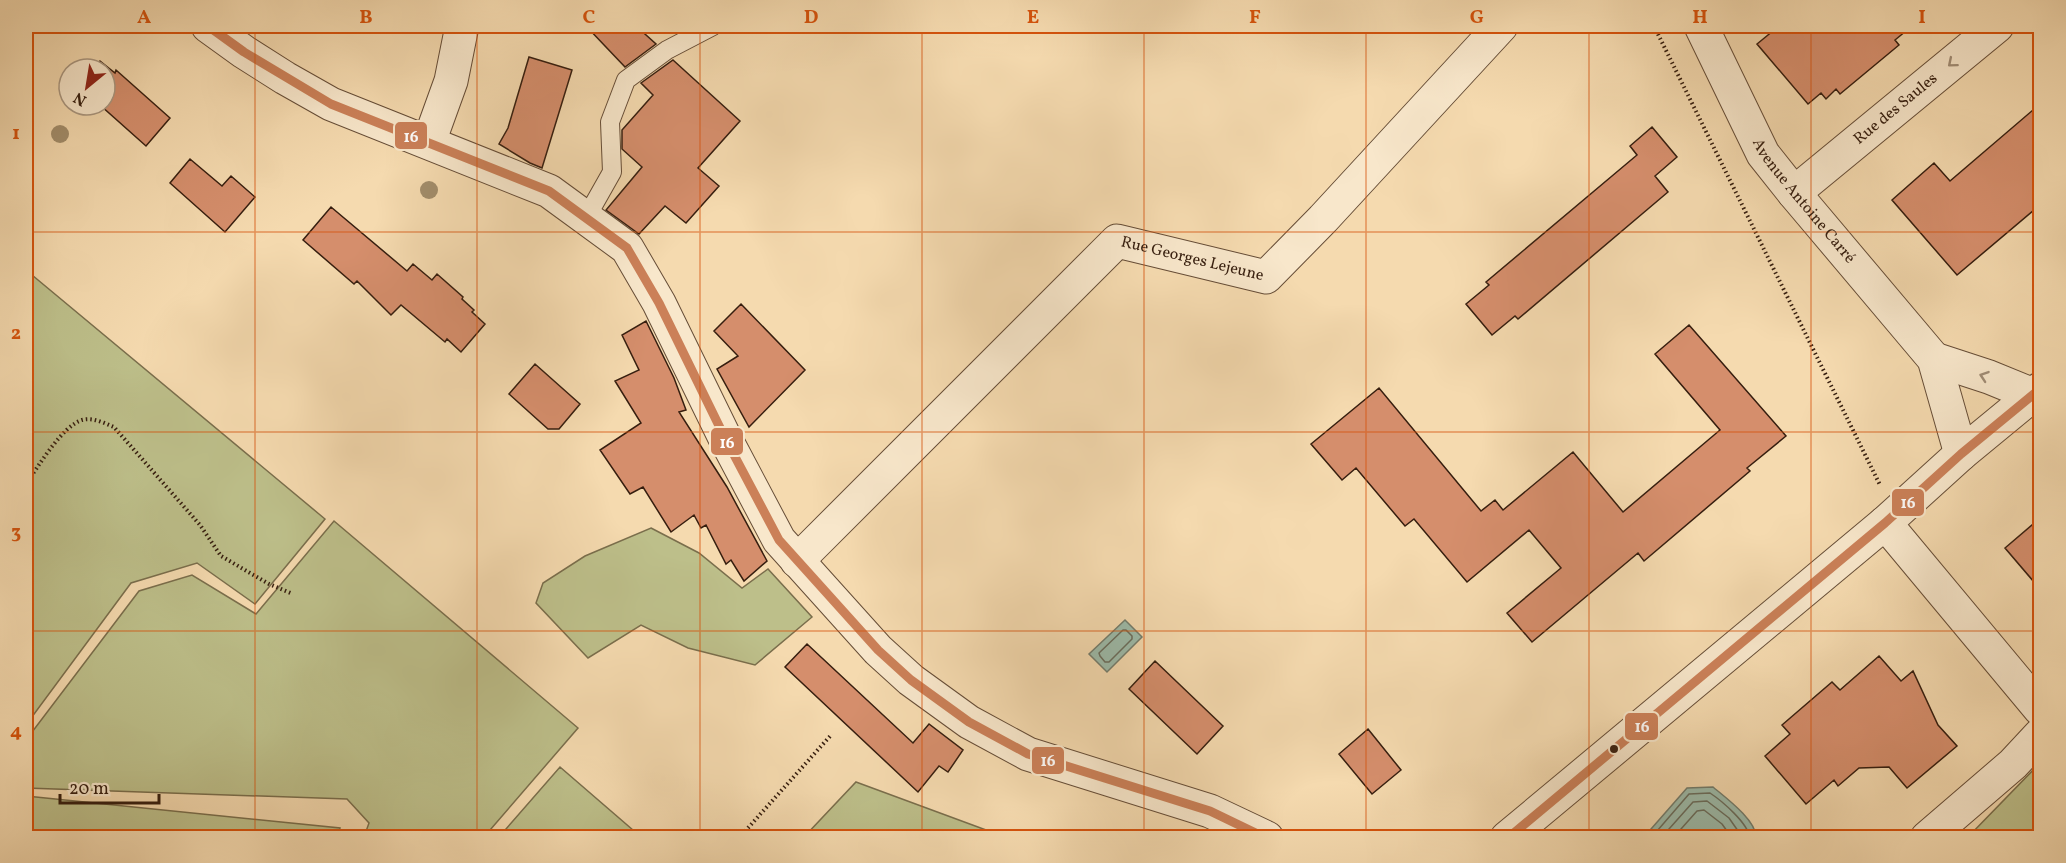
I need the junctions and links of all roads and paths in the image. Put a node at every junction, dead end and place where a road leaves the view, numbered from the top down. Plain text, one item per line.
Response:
1 (208, 26) edge
2 (462, 26) edge
3 (713, 26) edge
4 (1501, 26) edge
5 (1654, 26) edge
6 (1701, 26) edge
7 (1997, 26) edge
8 (429, 142) junction
9 (1794, 193) junction
10 (586, 218) junction
11 (1934, 359) junction
12 (2037, 392) edge
13 (1961, 454) junction
14 (26, 484) edge
15 (1890, 518) junction
16 (797, 561) junction
17 (293, 594) dead end
18 (2040, 710) edge
19 (832, 734) dead end
20 (2040, 735) edge
21 (739, 837) edge
22 (1267, 837) edge
23 (1507, 837) edge
24 (1927, 837) edge

1 - 8 street
2 - 8 street
3 - 10 lane
4 - 16 street, Rue Georges Lejeune
5 - 15 path
6 - 9 street, Avenue Antoine Carré
7 -> 9 street, Rue des Saules
8 - 10 street
9 - 11 street, Avenue Antoine Carré
10 - 16 street
12 -> 11 street
11 - 13 street, Avenue Antoine Carré
12 - 13 street
13 - 15 street
14 - 17 path
15 - 18 street
15 - 23 street
16 - 22 street
19 - 21 path
20 - 24 street

